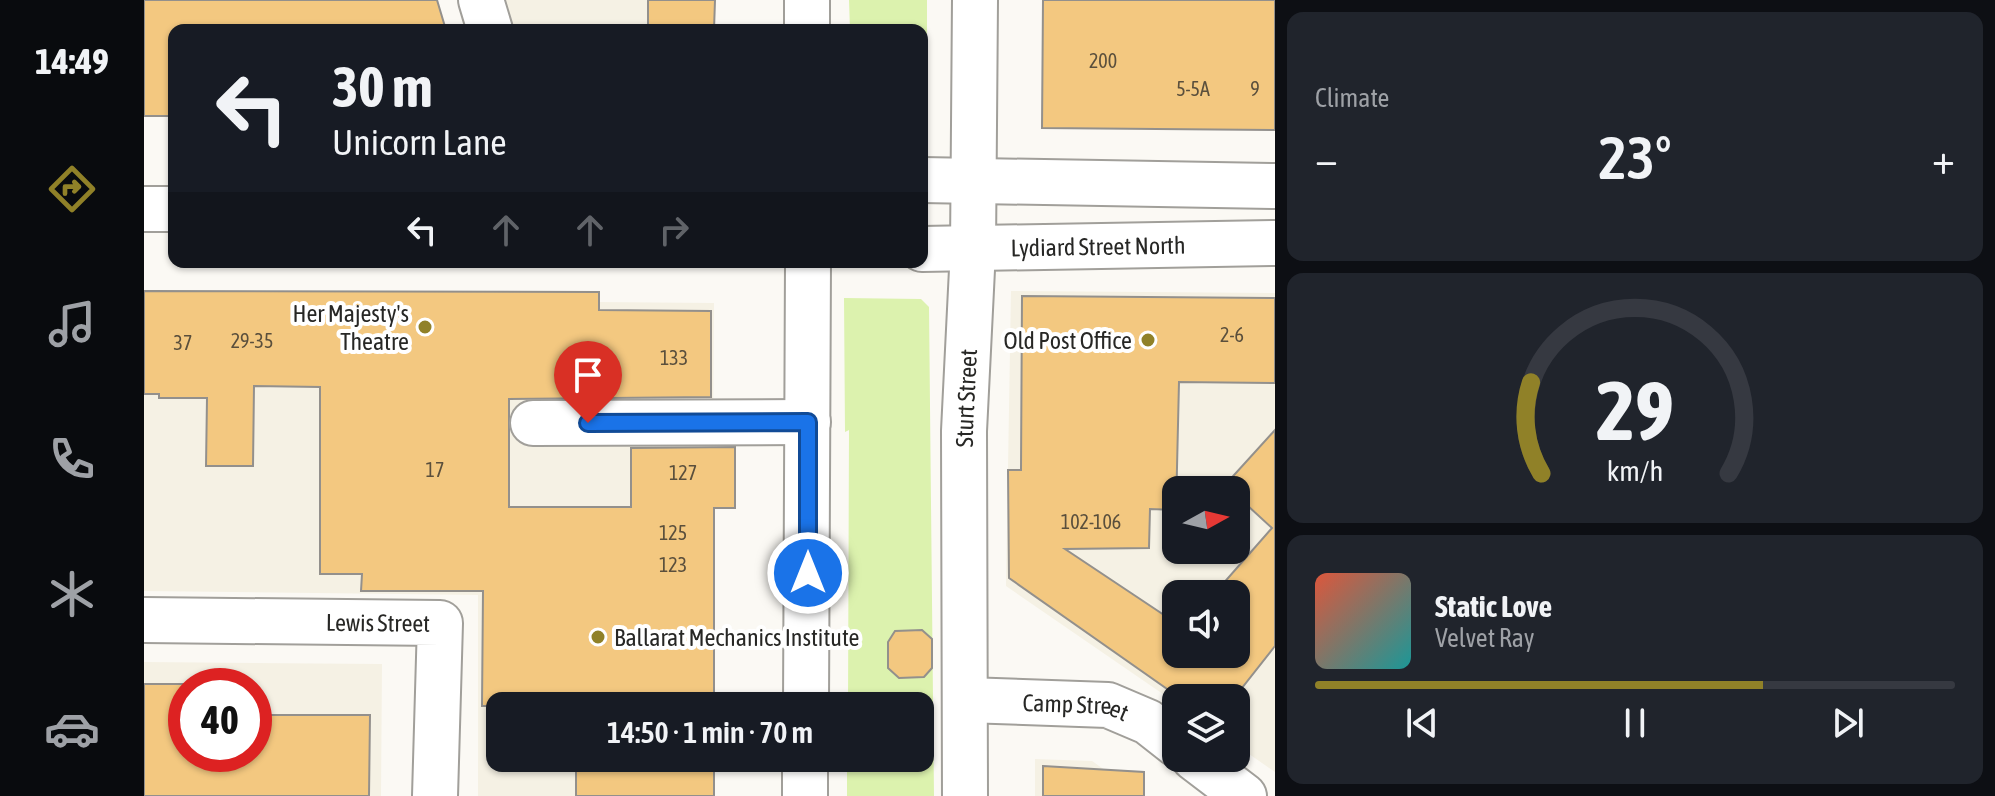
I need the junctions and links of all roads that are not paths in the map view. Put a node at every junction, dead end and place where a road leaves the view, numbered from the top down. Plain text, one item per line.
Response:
1 (481, 0) edge
2 (807, 0) edge
3 (975, 0) edge
4 (488, 24) edge
5 (807, 24) edge
6 (928, 180) edge
7 (974, 181) junction
8 (1275, 186) edge
9 (144, 209) edge
10 (168, 209) edge
11 (1275, 243) edge
12 (928, 249) edge
13 (973, 249) junction
14 (808, 268) edge
15 (808, 422) junction
16 (533, 423) dead end
17 (144, 620) edge
18 (806, 692) edge
19 (966, 700) junction
20 (1162, 733) edge
21 (805, 772) edge
22 (1212, 772) edge
23 (435, 796) edge
24 (805, 796) edge
25 (965, 796) edge
26 (1244, 796) edge

1 - 4 street
2 - 5 street
3 - 7 street, Sturt Street
6 - 7 street
7 - 8 street
7 - 13 street, Sturt Street
9 - 10 street
11 - 13 street, Lydiard Street North
12 - 13 street, Lydiard Street North
13 - 19 street, Sturt Street
14 - 15 street
15 - 16 street
15 - 18 street
17 - 23 street, Lewis Street
19 - 20 street, Camp Street
19 - 25 street, Sturt Street
21 - 24 street
22 - 26 street

